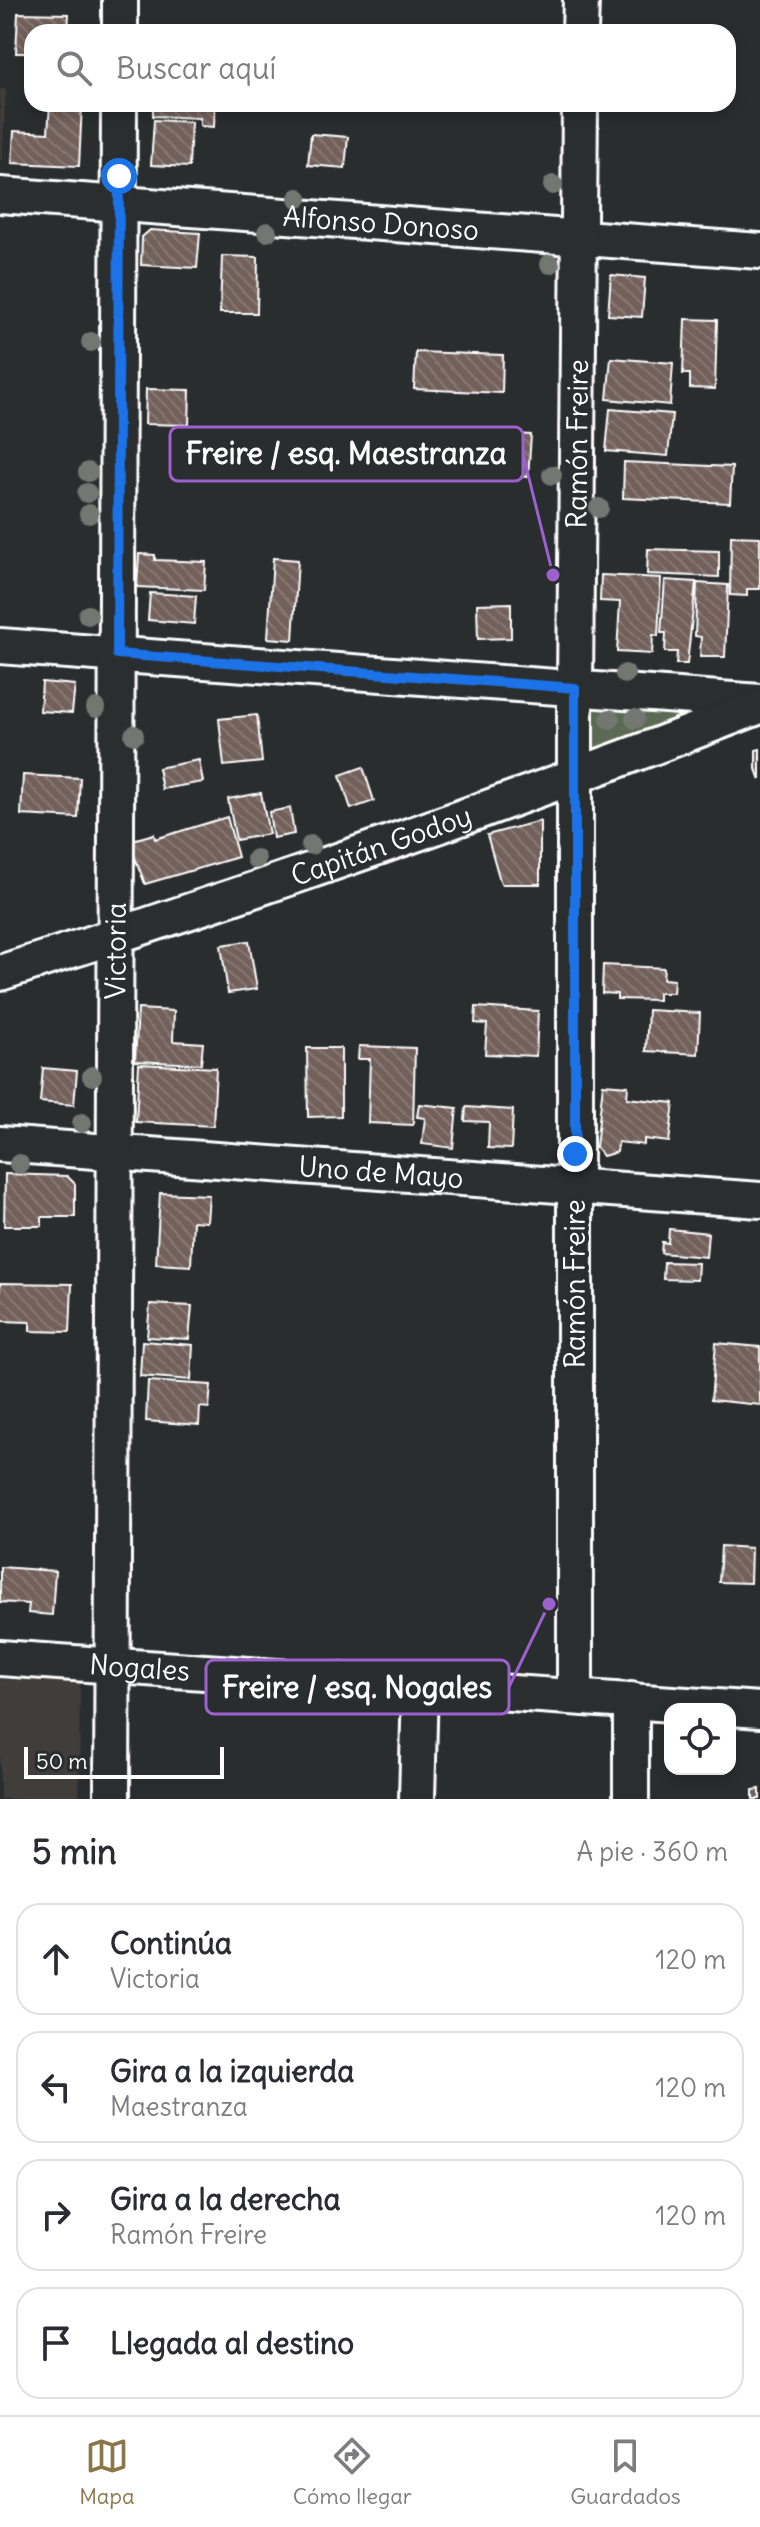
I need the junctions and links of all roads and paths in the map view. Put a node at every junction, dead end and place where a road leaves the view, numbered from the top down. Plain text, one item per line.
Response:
1 (120, 0) edge
2 (581, 0) edge
3 (120, 24) edge
4 (580, 24) edge
5 (119, 112) edge
6 (580, 112) edge
7 (0, 195) edge
8 (119, 203) junction
9 (579, 237) junction
10 (760, 251) edge
11 (0, 646) edge
12 (117, 654) junction
13 (575, 688) junction
14 (760, 704) edge
15 (575, 778) junction
16 (115, 936) junction
17 (0, 973) edge
18 (0, 1144) edge
19 (115, 1153) junction
20 (575, 1186) junction
21 (760, 1200) edge
22 (0, 1658) edge
23 (112, 1665) junction
24 (420, 1685) junction
25 (575, 1696) junction
26 (631, 1700) junction
27 (760, 1710) edge
28 (112, 1799) edge
29 (417, 1799) edge
30 (631, 1799) edge

1 - 3 street
2 - 4 street
5 - 8 street, Victoria
6 - 9 street, Ramón Freire
7 - 8 street, Alfonso Donoso
8 - 9 street, Alfonso Donoso
8 - 12 street, Victoria
9 - 10 street, Alfonso Donoso
9 - 13 street, Ramón Freire
11 - 12 street
12 - 13 street
12 - 16 street, Victoria
13 - 14 street
13 - 15 street, Ramón Freire
14 - 15 street, Capitán Godoy
15 - 16 street, Capitán Godoy
15 - 20 street, Ramón Freire
16 - 17 street, Capitán Godoy
16 - 19 street, Victoria
18 - 19 street, Uno de Mayo
19 - 20 street, Uno de Mayo
19 - 23 street, Victoria
20 - 21 street, Uno de Mayo
20 - 25 street, Ramón Freire
22 - 23 street, Nogales
23 - 24 street, Nogales
23 - 28 street, Victoria
24 - 25 street, Nogales
24 - 29 street
25 - 26 street, Nogales
26 - 27 street, Nogales
26 - 30 street

